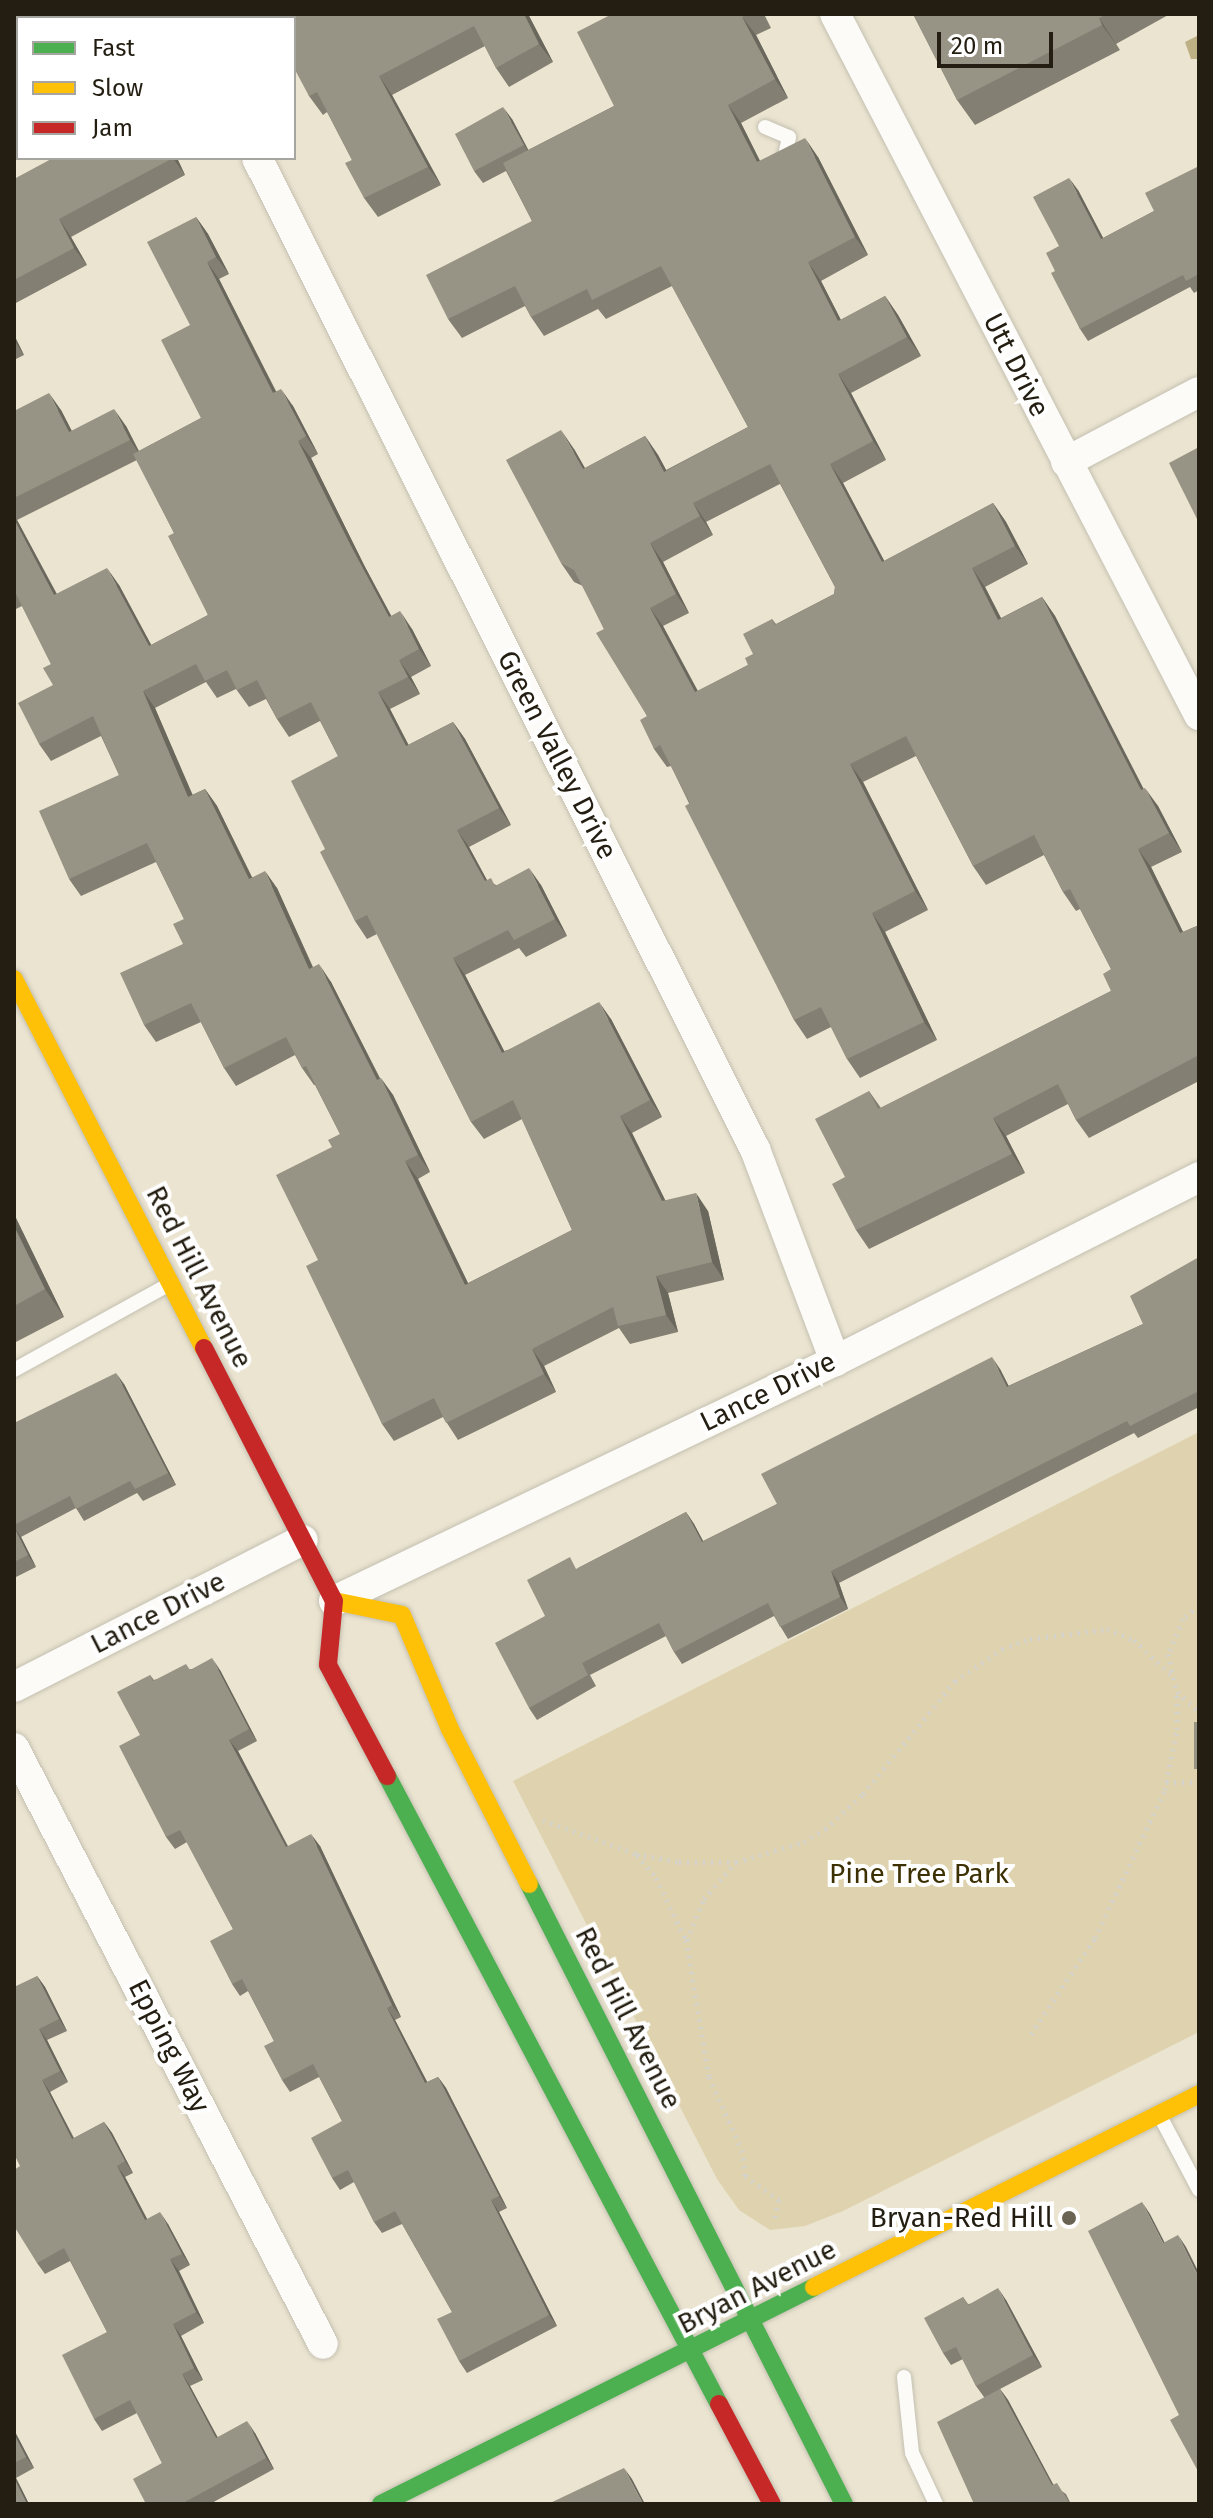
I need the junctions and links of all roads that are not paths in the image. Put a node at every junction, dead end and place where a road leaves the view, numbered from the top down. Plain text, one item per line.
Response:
1 (835, 14) edge
2 (765, 127) dead end
3 (258, 160) edge
4 (784, 160) edge
5 (1199, 392) edge
6 (1066, 462) junction
7 (1199, 715) edge
8 (14, 979) edge
9 (1199, 1177) edge
10 (172, 1283) junction
11 (835, 1361) junction
12 (14, 1370) edge
13 (303, 1540) junction
14 (334, 1601) junction
15 (14, 1687) edge
16 (14, 1748) edge
17 (1199, 2094) edge
18 (1159, 2114) junction
19 (1199, 2190) edge
20 (752, 2322) junction
21 (323, 2344) dead end
22 (694, 2351) junction
23 (904, 2377) dead end
24 (400, 2500) edge
25 (772, 2504) edge
26 (844, 2504) edge
27 (936, 2504) edge

1 - 6 street, Utt Drive
2 - 4 lane
3 - 11 street, Green Valley Drive
5 - 6 street
6 - 7 street, Utt Drive
8 - 10 main road, Red Hill Avenue
9 - 11 street, Lance Drive
10 - 12 lane
10 - 13 main road, Red Hill Avenue
11 - 14 street, Lance Drive
13 - 14 main road, Red Hill Avenue
13 - 15 street, Lance Drive
14 - 20 main road, Red Hill Avenue
14 - 22 main road
16 - 21 street, Epping Way
17 - 18 main road, Bryan Avenue
18 - 19 lane
18 - 20 main road, Bryan Avenue
20 - 22 main road, Bryan Avenue
20 - 26 main road, Red Hill Avenue
22 - 24 main road, Bryan Avenue
22 - 25 main road
23 - 27 lane

